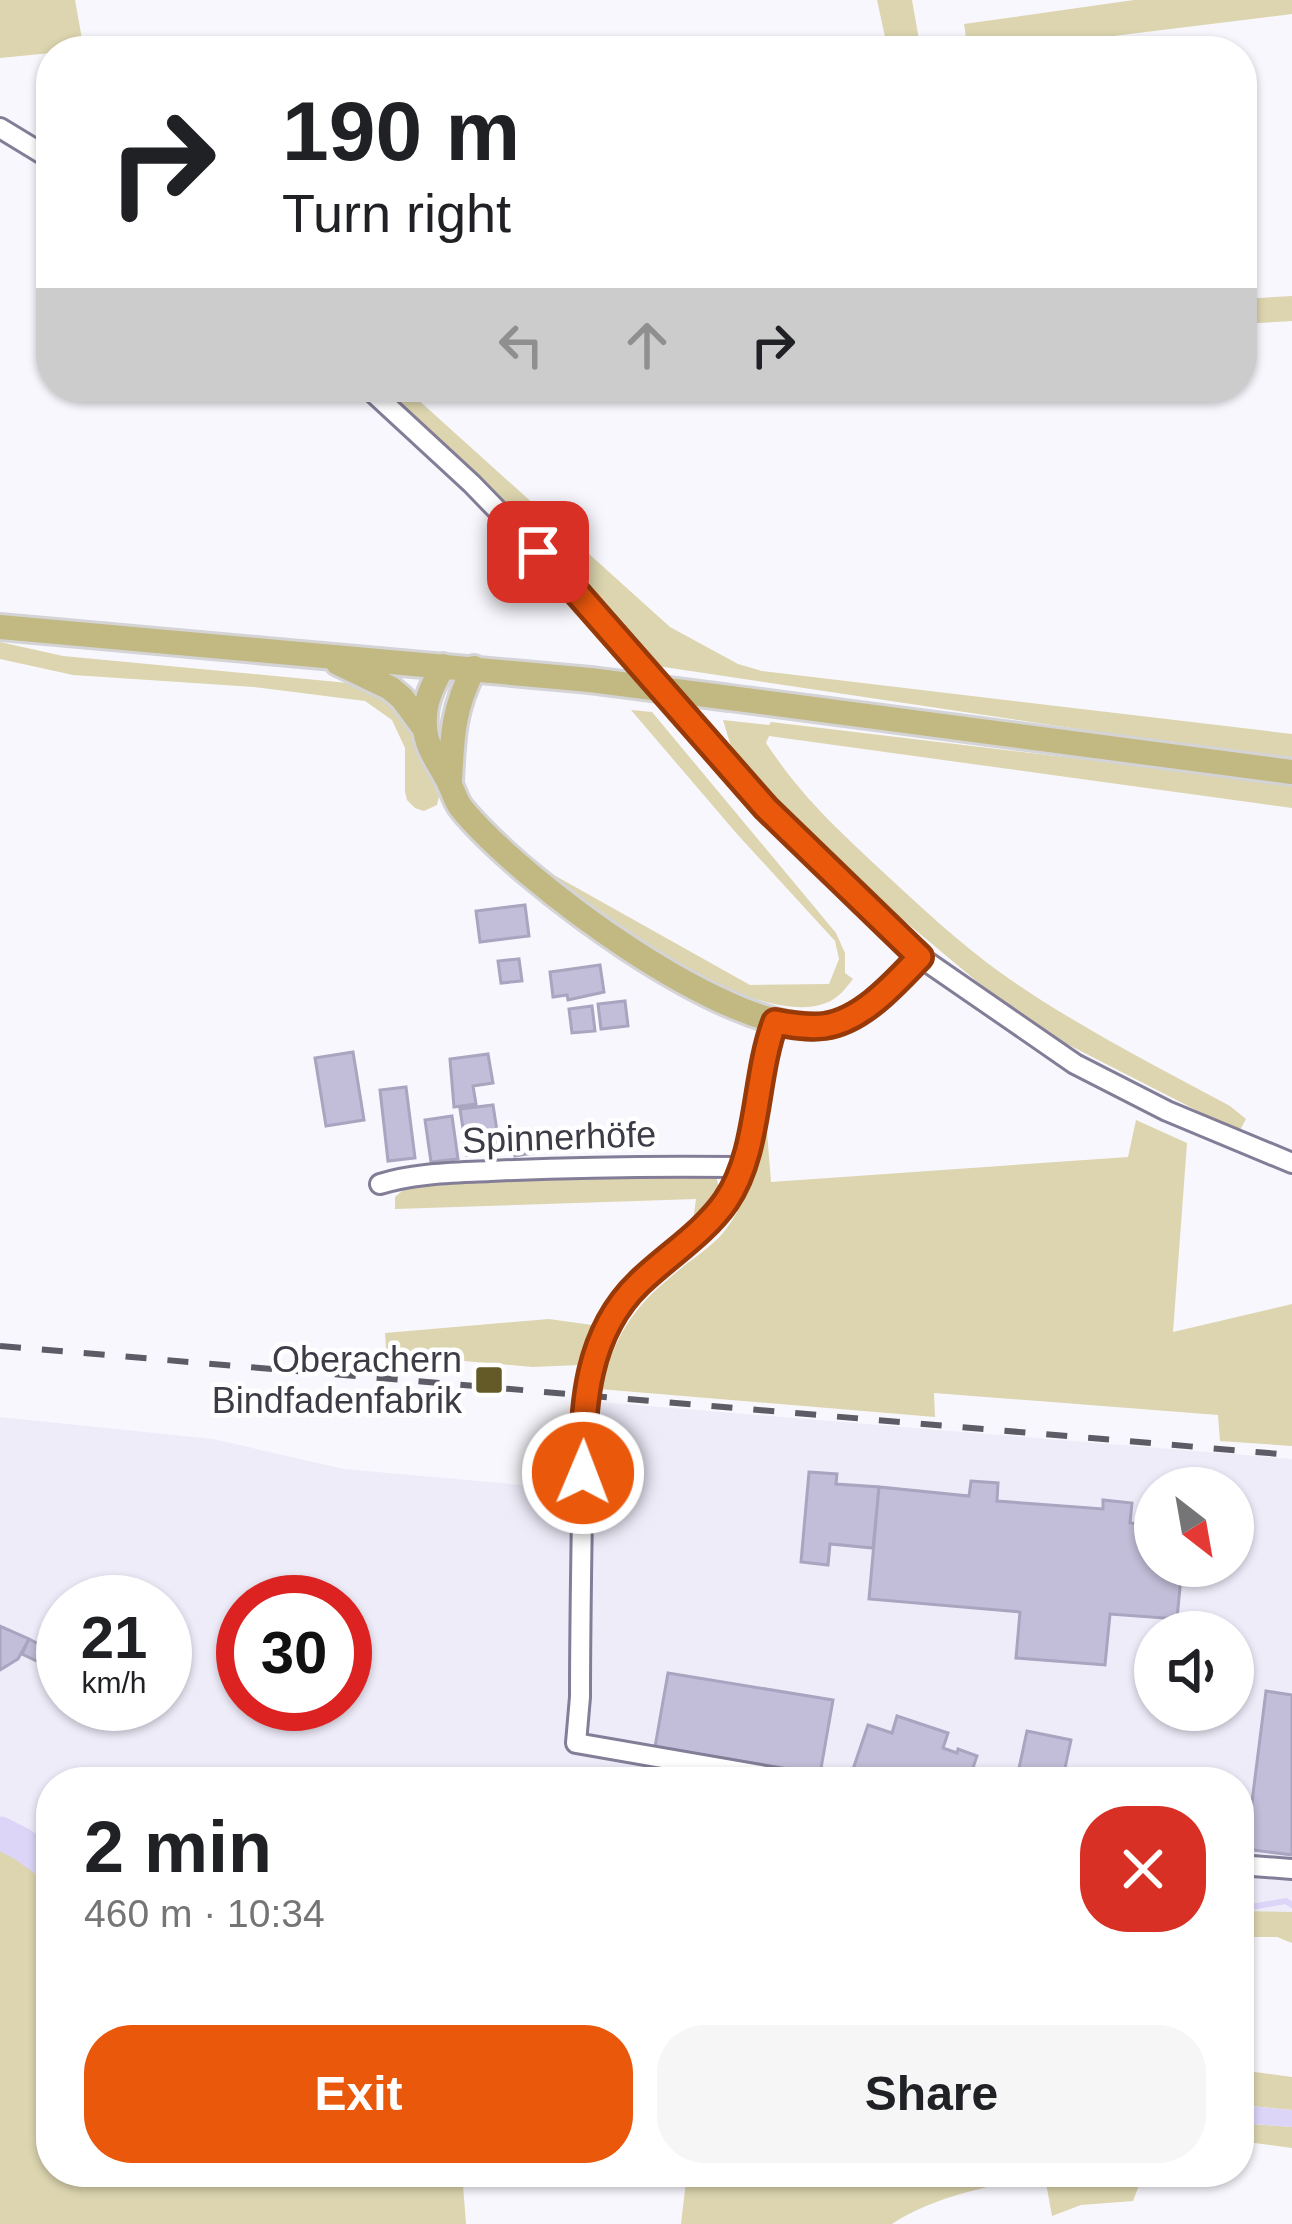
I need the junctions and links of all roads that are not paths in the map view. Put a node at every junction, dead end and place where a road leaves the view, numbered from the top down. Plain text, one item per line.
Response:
1 (0, 128) edge
2 (36, 151) edge
3 (383, 402) edge
4 (0, 627) edge
5 (326, 657) junction
6 (443, 666) junction
7 (474, 668) junction
8 (424, 729) junction
9 (1292, 772) edge
10 (450, 783) junction
11 (920, 957) junction
12 (775, 1022) junction
13 (1292, 1163) edge
14 (741, 1167) junction
15 (380, 1184) dead end
16 (714, 1767) edge
17 (1254, 1866) edge
18 (1292, 1869) edge

1 - 2 street
3 - 11 street
4 - 5 main road
5 - 6 main road
5 - 8 main road
6 - 7 main road
6 - 8 main road
7 - 9 main road, bridge
7 - 10 main road
8 - 10 main road
10 - 12 main road
11 - 12 main road
11 - 13 street
12 - 14 street
14 - 15 street, Spinnerhöfe
14 - 16 street
17 - 18 street

